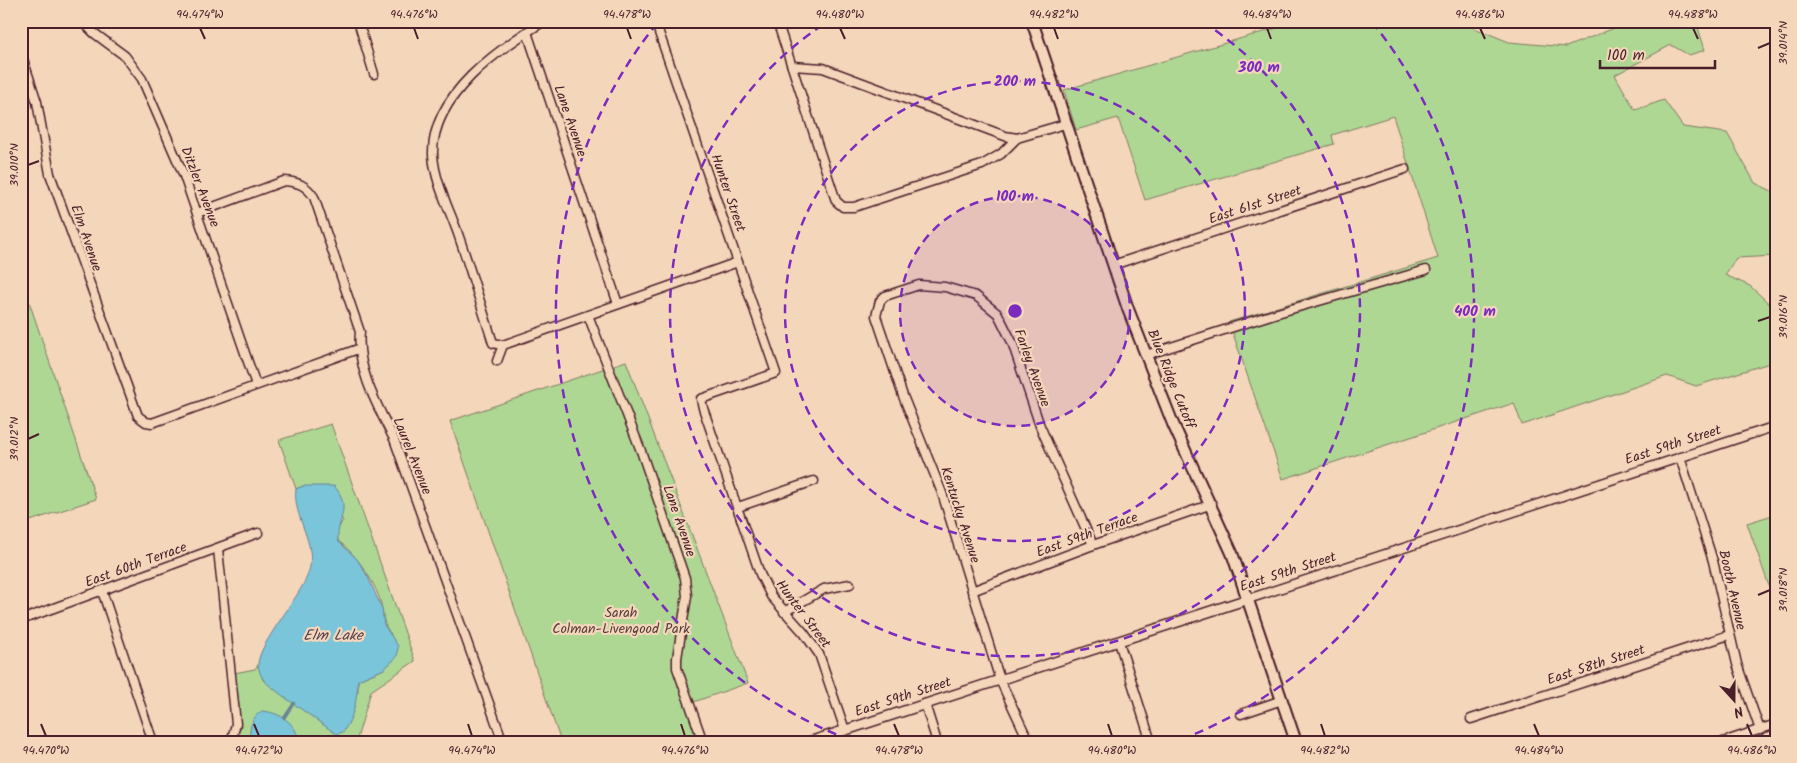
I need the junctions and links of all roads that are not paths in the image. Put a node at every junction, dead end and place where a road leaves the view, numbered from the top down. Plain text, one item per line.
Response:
1 (82, 21) edge
2 (358, 21) edge
3 (544, 21) edge
4 (655, 21) edge
5 (777, 21) edge
6 (1032, 21) edge
7 (527, 32) junction
8 (21, 53) edge
9 (792, 66) junction
10 (374, 74) dead end
11 (1066, 124) junction
12 (1017, 138) junction
13 (1405, 168) dead end
14 (197, 213) junction
15 (738, 262) junction
16 (1112, 264) junction
17 (1426, 270) dead end
18 (884, 298) joint
19 (618, 304) junction
20 (588, 315) junction
21 (503, 345) junction
22 (358, 349) junction
23 (1146, 355) junction
24 (497, 361) dead end
25 (256, 386) junction
26 (1776, 426) edge
27 (1680, 457) junction
28 (814, 481) dead end
29 (1212, 504) junction
30 (738, 507) junction
31 (258, 533) dead end
32 (1092, 545) junction
33 (218, 549) junction
34 (850, 584) dead end
35 (102, 591) junction
36 (972, 591) junction
37 (1248, 600) junction
38 (784, 612) junction
39 (21, 620) edge
40 (1729, 635) junction
41 (1119, 642) junction
42 (1000, 680) junction
43 (1282, 700) junction
44 (925, 704) junction
45 (1241, 714) dead end
46 (1471, 719) dead end
47 (1776, 724) edge
48 (845, 730) junction
49 (1760, 730) junction
50 (153, 742) edge
51 (231, 742) edge
52 (503, 742) edge
53 (703, 742) edge
54 (809, 742) edge
55 (937, 742) edge
56 (1029, 742) edge
57 (1152, 742) edge
58 (1296, 742) edge
59 (1723, 742) edge

1 - 14 street, Ditzler Avenue
2 - 10 street
3 - 7 street
4 - 15 street, Hunter Street
5 - 9 street
6 - 11 main road, Blue Ridge Cutoff
7 - 19 street, Lane Avenue
7 - 21 street
8 - 25 street, Elm Avenue
9 - 12 street
9 - 12 street
11 - 12 street
11 - 16 main road, Blue Ridge Cutoff
13 - 16 street, East 61st Street
14 - 22 street, Laurel Avenue
14 - 25 street, Ditzler Avenue
15 - 19 street
15 - 30 street, Hunter Street
16 - 23 main road, Blue Ridge Cutoff
17 - 23 street
18 - 32 street, Farley Avenue
18 - 36 street, Kentucky Avenue
19 - 20 street
20 - 21 street
20 - 53 street, Lane Avenue
21 - 24 street
22 - 25 street
22 - 52 street, Laurel Avenue
23 - 29 main road, Blue Ridge Cutoff
26 - 27 street, East 59th Street
27 - 37 street, East 59th Street
27 - 40 street, Booth Avenue
28 - 30 street
29 - 32 street, East 59th Terrace
29 - 37 main road, Blue Ridge Cutoff
30 - 38 street, Hunter Street
31 - 33 street, East 60th Terrace
32 - 36 street, East 59th Terrace
33 - 35 street, East 60th Terrace
33 - 51 street
34 - 38 street
35 - 39 street, East 60th Terrace
35 - 50 street
36 - 42 street, Kentucky Avenue
37 - 41 street, East 59th Street
37 - 43 main road, Blue Ridge Cutoff
38 - 48 street, Hunter Street
40 - 46 street, East 58th Street
40 - 49 street, Booth Avenue
41 - 42 street, East 59th Street
41 - 57 street
42 - 44 street, East 59th Street
42 - 56 street, Kentucky Avenue
43 - 45 street
43 - 58 main road, Blue Ridge Cutoff
44 - 48 street, East 59th Street
44 - 55 street
47 - 49 street
48 - 54 street, East 59th Street
49 - 59 street

